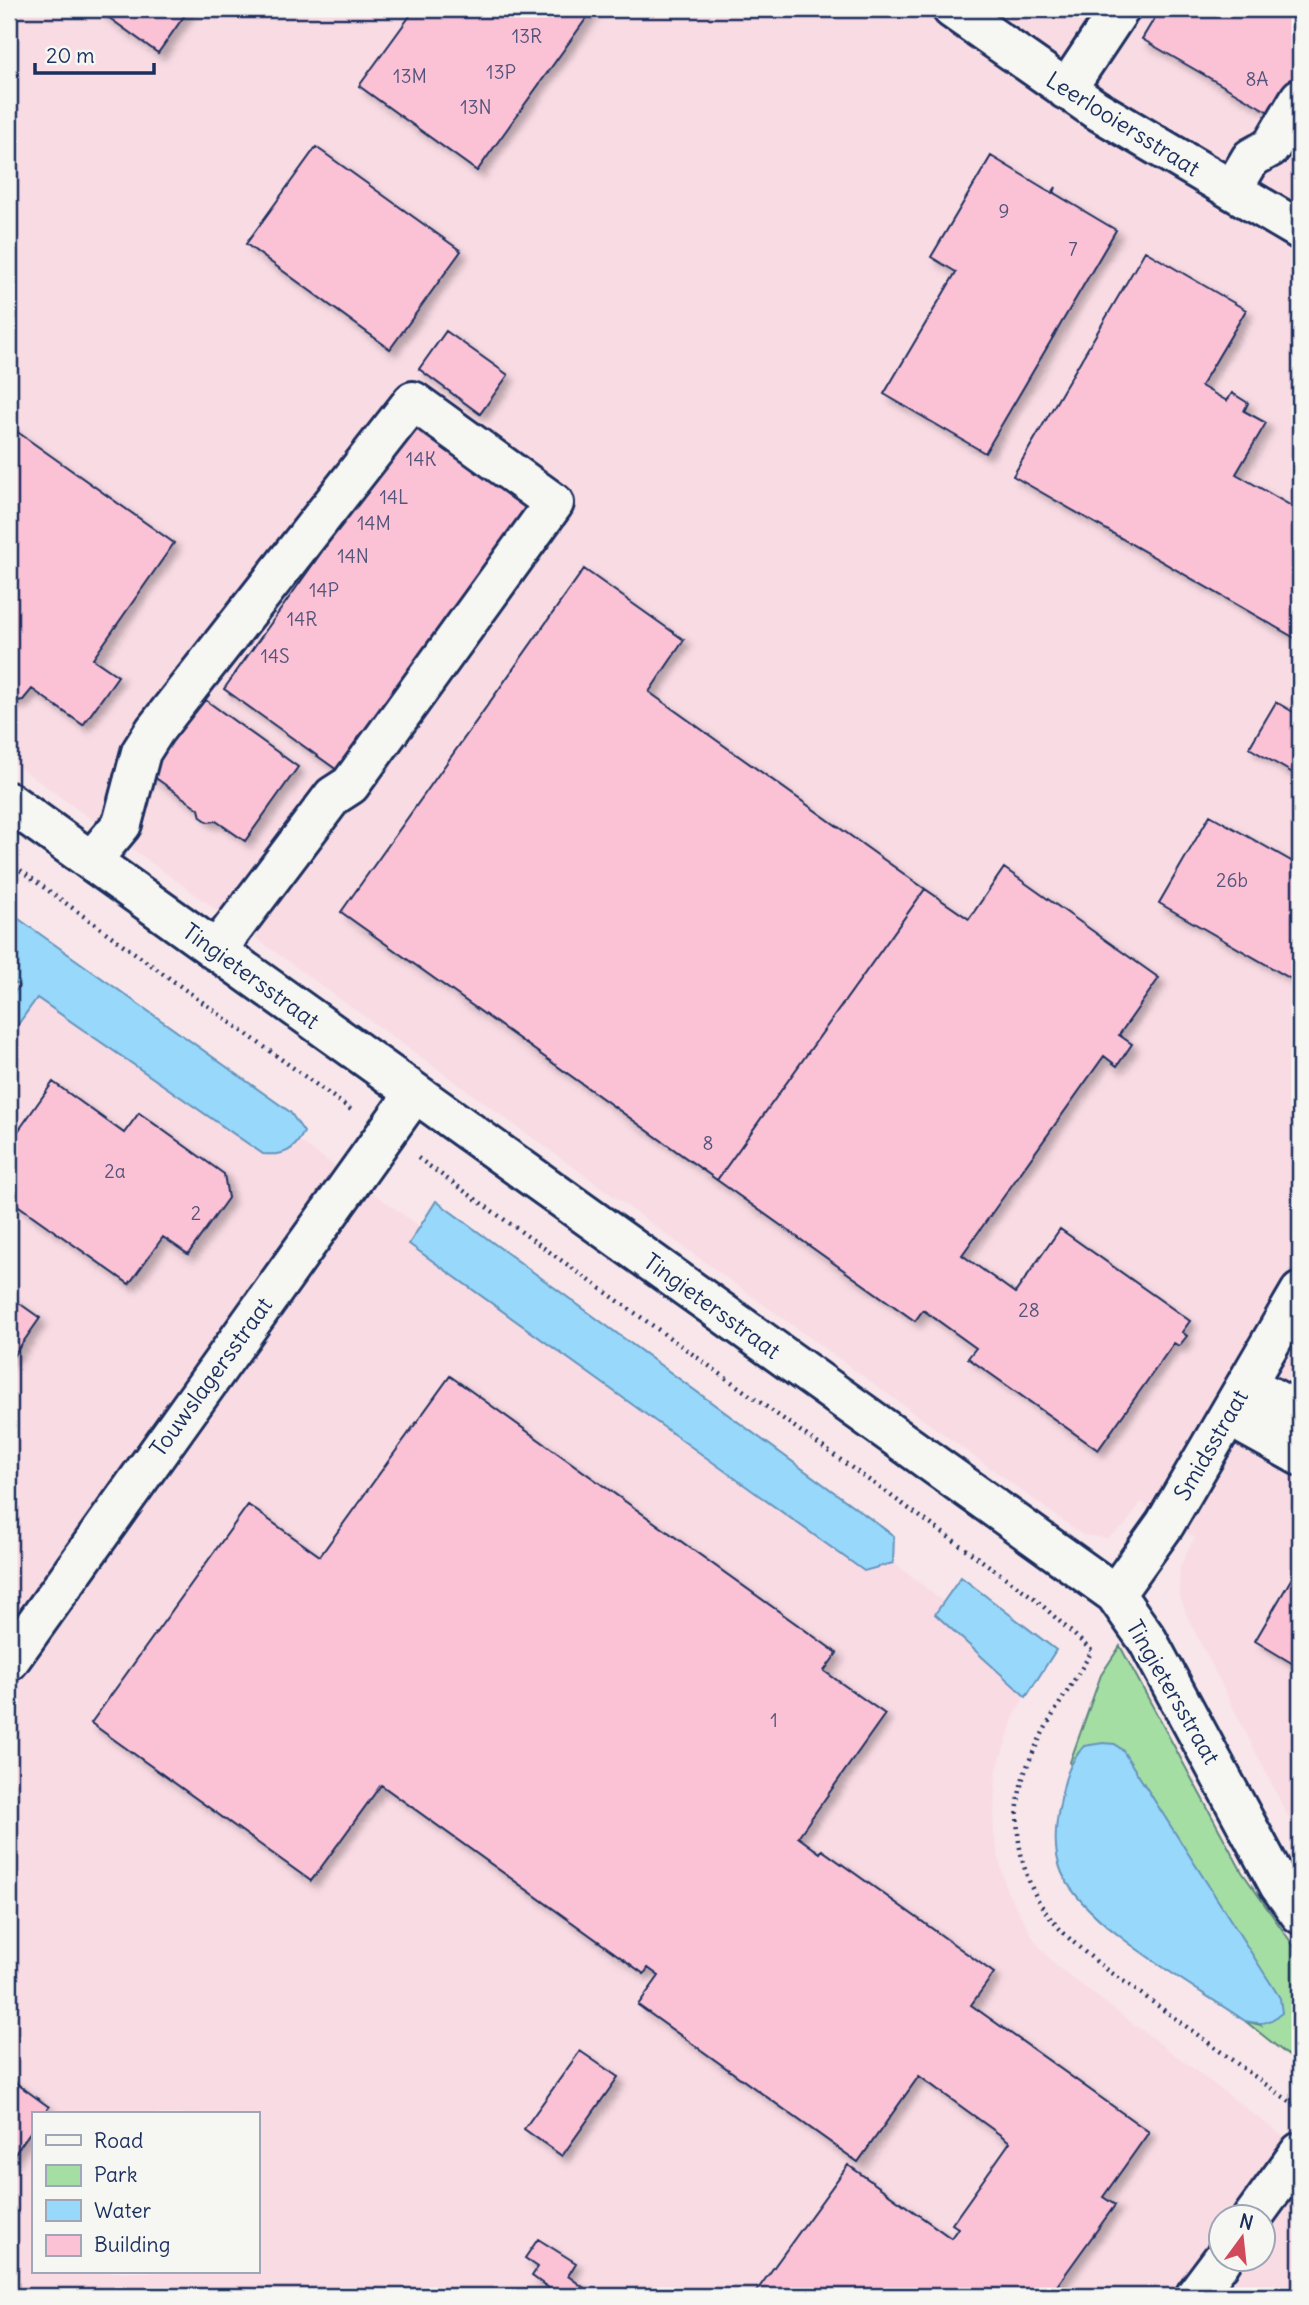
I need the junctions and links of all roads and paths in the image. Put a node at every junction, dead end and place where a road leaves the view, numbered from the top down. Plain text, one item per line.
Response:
1 (952, 9) edge
2 (1120, 9) edge
3 (1066, 90) junction
4 (1300, 98) edge
5 (1232, 190) junction
6 (1300, 230) edge
7 (9, 802) edge
8 (91, 861) junction
9 (9, 862) edge
10 (216, 951) junction
11 (414, 1094) junction
12 (385, 1134) junction
13 (1300, 1292) edge
14 (1247, 1384) junction
15 (1300, 1413) edge
16 (1228, 1416) junction
17 (1300, 1455) edge
18 (1115, 1594) junction
19 (9, 1661) edge
20 (1300, 1914) edge
21 (1300, 2109) edge
22 (1300, 2152) edge
23 (1262, 2204) edge
24 (1211, 2274) edge
25 (1195, 2296) edge

1 - 3 street, Leerlooiersstraat
2 - 3 street
3 - 5 street, Leerlooiersstraat
4 - 5 street
5 - 6 street, Leerlooiersstraat
7 - 8 street, Tingietersstraat
8 - 10 street, Tingietersstraat
8 - 10 street
9 - 12 path
10 - 11 street, Tingietersstraat
11 - 12 street, Touwslagersstraat
11 - 18 street, Tingietersstraat
12 - 19 street, Touwslagersstraat
12 - 21 path
13 - 14 street, Smidsstraat
14 - 15 street
14 - 16 street, Smidsstraat
16 - 17 street
16 - 18 street, Smidsstraat
18 - 20 street, Tingietersstraat
22 - 23 street
24 - 25 street

